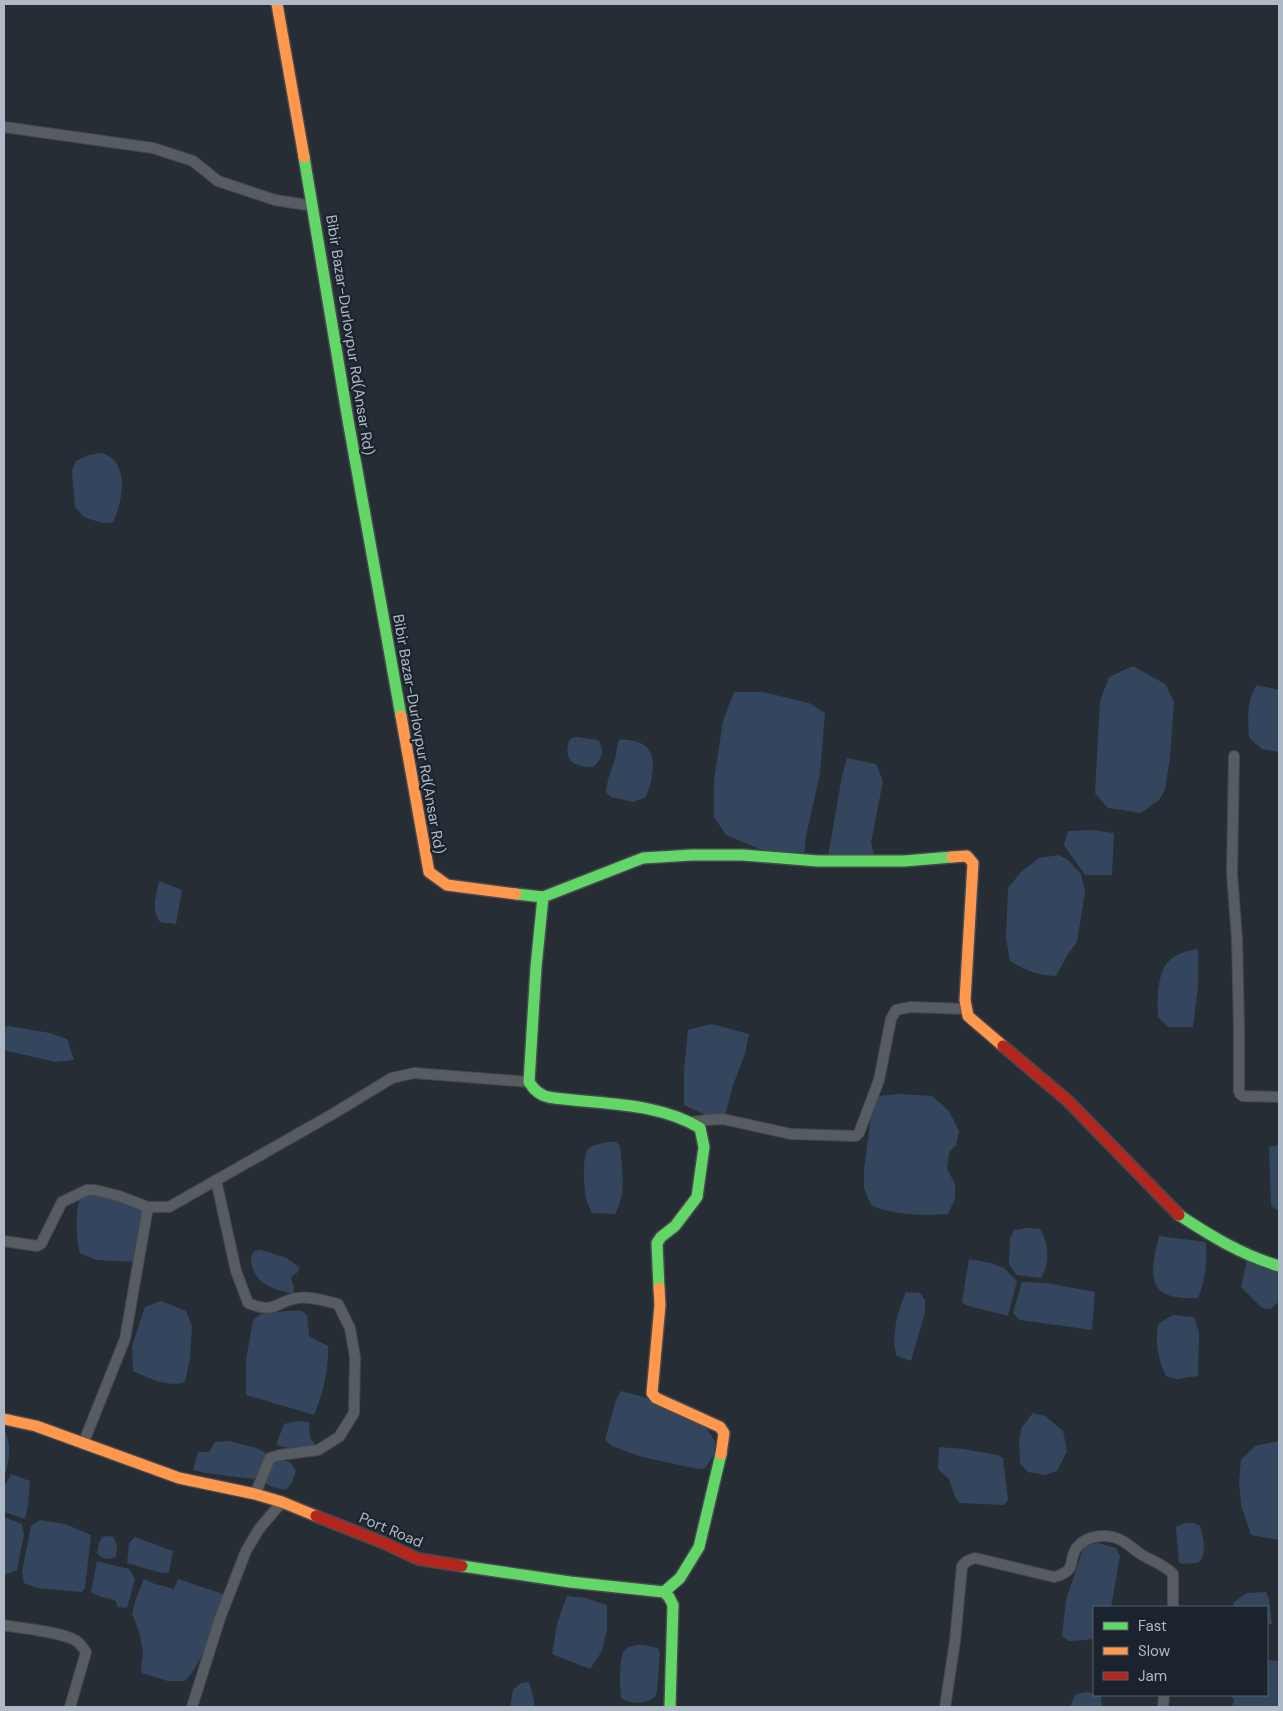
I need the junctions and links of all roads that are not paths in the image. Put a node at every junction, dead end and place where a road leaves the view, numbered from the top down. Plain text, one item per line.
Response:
1 (277, 4) edge
2 (4, 127) edge
3 (313, 206) junction
4 (1234, 756) dead end
5 (542, 897) junction
6 (966, 1009) junction
7 (529, 1082) junction
8 (1279, 1097) edge
9 (692, 1122) junction
10 (216, 1180) junction
11 (148, 1207) junction
12 (4, 1241) edge
13 (1279, 1266) edge
14 (4, 1419) edge
15 (84, 1444) junction
16 (255, 1494) junction
17 (282, 1502) junction
18 (664, 1592) junction
19 (1173, 1606) edge
20 (4, 1625) edge
21 (70, 1707) edge
22 (192, 1707) edge
23 (670, 1707) edge
24 (945, 1707) edge

1 - 3 main road, Bibir Bazar-Durlovpur Rd(Ansar Rd)
2 - 3 street
3 - 5 main road, Bibir Bazar-Durlovpur Rd(Ansar Rd)
4 - 8 street
5 - 6 main road
5 - 7 main road
6 - 9 street
6 - 13 main road
7 - 9 main road
7 - 10 street
9 - 18 main road
10 - 11 street
10 - 16 street
11 - 12 street
11 - 15 street
14 - 15 main road, Port Road
15 - 16 main road, Port Road
16 - 17 main road, Port Road
17 - 18 main road, Port Road
17 - 22 street
18 - 23 main road
19 - 24 street
20 - 21 street

